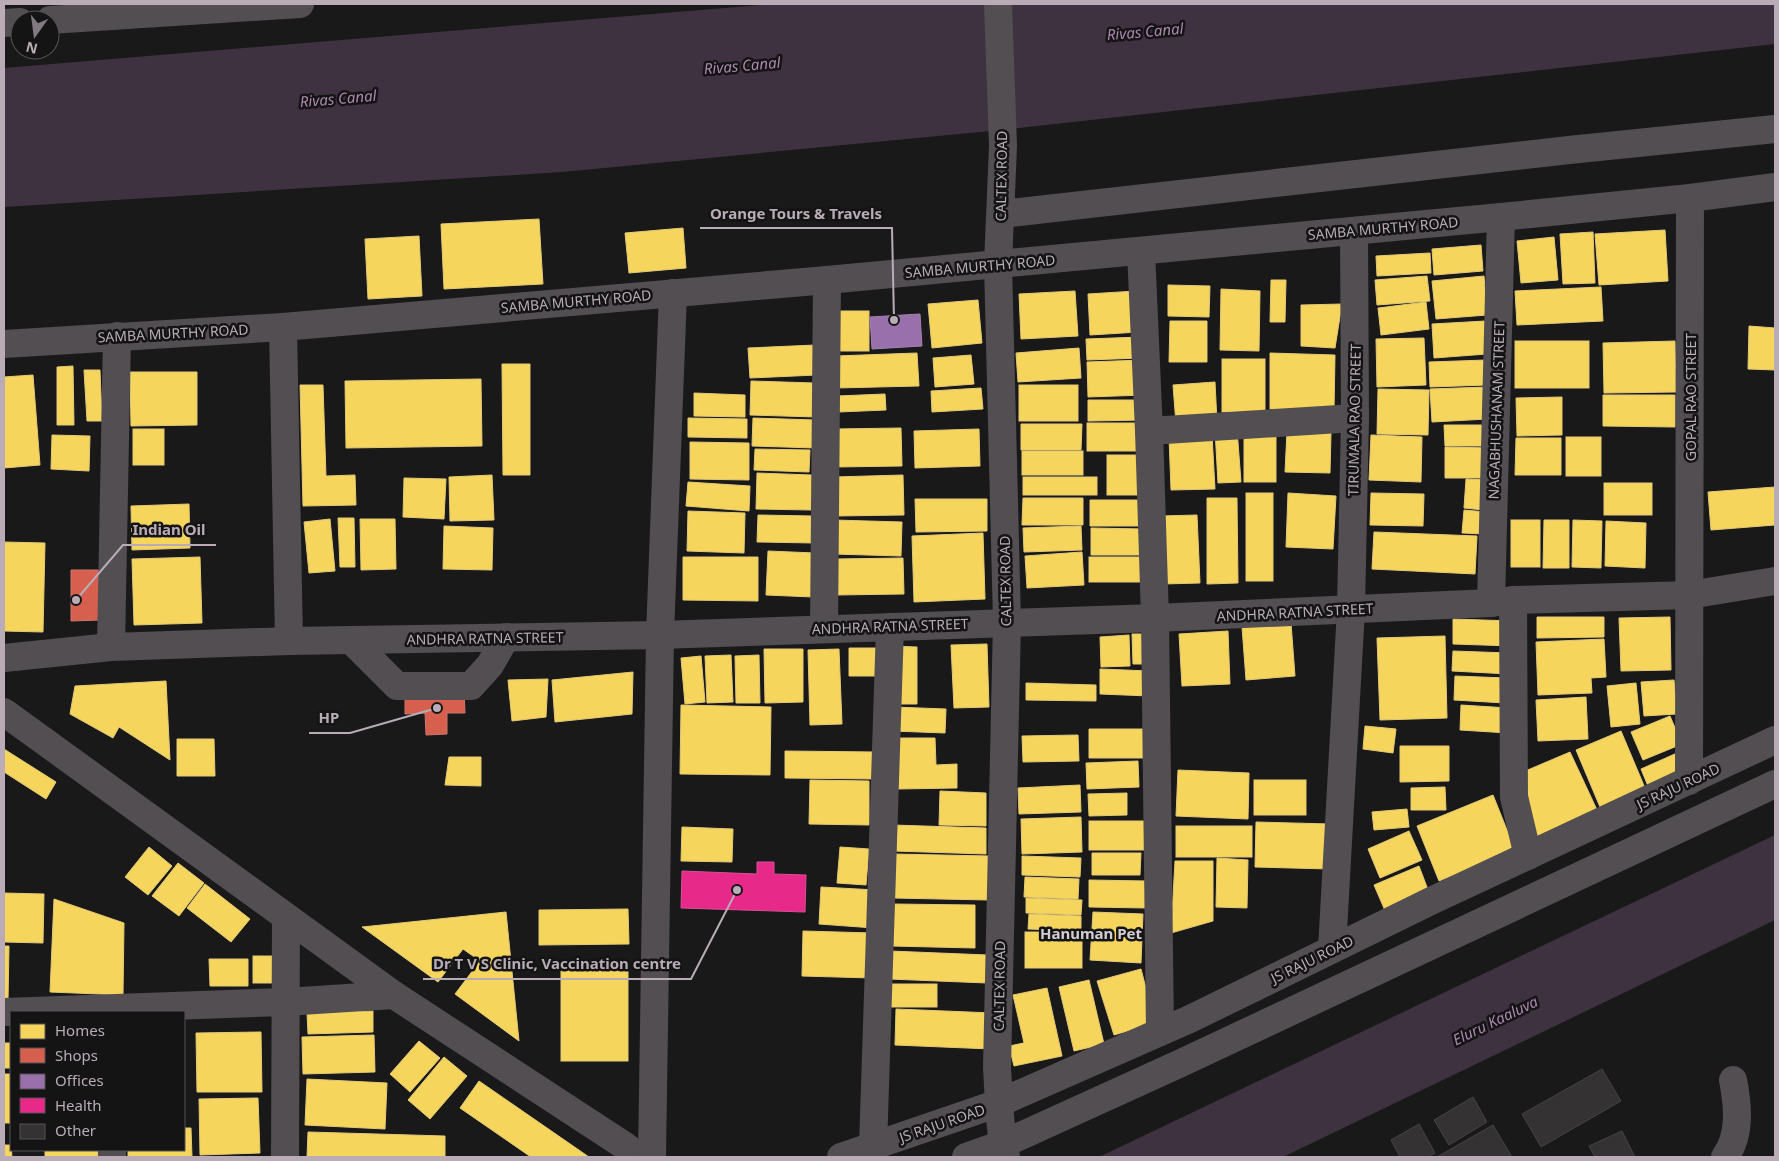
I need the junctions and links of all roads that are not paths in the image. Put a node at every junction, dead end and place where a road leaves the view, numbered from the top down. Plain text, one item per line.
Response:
1 (300, 4) edge
2 (998, 4) edge
3 (60, 19) edge
4 (1775, 129) edge
5 (1775, 187) edge
6 (1690, 198) junction
7 (1001, 214) junction
8 (1501, 217) junction
9 (1354, 231) junction
10 (1141, 251) junction
11 (998, 264) junction
12 (827, 280) junction
13 (673, 293) junction
14 (284, 327) junction
15 (117, 336) junction
16 (4, 344) edge
17 (1355, 418) junction
18 (1149, 430) junction
19 (1775, 581) edge
20 (1689, 595) junction
21 (1502, 602) junction
22 (1351, 609) junction
23 (1155, 618) junction
24 (1006, 622) junction
25 (890, 626) junction
26 (824, 629) junction
27 (660, 635) junction
28 (506, 637) junction
29 (351, 640) junction
30 (289, 641) junction
31 (111, 647) junction
32 (4, 658) edge
33 (4, 712) edge
34 (1775, 740) edge
35 (1689, 781) junction
36 (1775, 784) edge
37 (1528, 856) junction
38 (286, 918) junction
39 (1332, 949) junction
40 (394, 995) junction
41 (286, 1002) junction
42 (117, 1010) edge
43 (60, 1011) edge
44 (1160, 1032) junction
45 (1733, 1080) dead end
46 (999, 1103) junction
47 (873, 1147) junction
48 (1005, 1151) edge
49 (286, 1157) edge
50 (640, 1157) edge
51 (652, 1157) edge
52 (840, 1157) edge
53 (966, 1157) edge
54 (1725, 1157) edge

1 - 3 street
2 - 7 street, CALTEX ROAD
4 - 7 street
5 - 6 street, SAMBA MURTHY ROAD
6 - 8 street, SAMBA MURTHY ROAD
6 - 20 street, GOPAL RAO STREET
7 - 11 street, CALTEX ROAD
8 - 9 street, SAMBA MURTHY ROAD
8 - 21 street, NAGABHUSHANAM STREET
9 - 10 street, SAMBA MURTHY ROAD
9 - 17 street, TIRUMALA RAO STREET
10 - 11 street, SAMBA MURTHY ROAD
10 - 18 street
11 - 12 street, SAMBA MURTHY ROAD
11 - 24 street, CALTEX ROAD
12 - 13 street, SAMBA MURTHY ROAD
12 - 26 street
13 - 14 street, SAMBA MURTHY ROAD
13 - 27 street
14 - 15 street, SAMBA MURTHY ROAD
14 - 30 street
15 - 16 street, SAMBA MURTHY ROAD
15 - 31 street
17 - 18 street
17 - 22 street, TIRUMALA RAO STREET
18 - 23 street
19 - 20 street, ANDHRA RATNA STREET
20 - 21 street, ANDHRA RATNA STREET
20 - 35 street, GOPAL RAO STREET
21 - 22 street, ANDHRA RATNA STREET
21 - 37 street, NAGABHUSHANAM STREET
22 - 23 street, ANDHRA RATNA STREET
22 - 39 street, TIRUMALA RAO STREET
23 - 24 street, ANDHRA RATNA STREET
23 - 44 street
24 - 25 street, ANDHRA RATNA STREET
24 - 46 street, CALTEX ROAD
25 - 26 street, ANDHRA RATNA STREET
25 - 47 street
26 - 27 street, ANDHRA RATNA STREET
27 - 28 street, ANDHRA RATNA STREET
27 - 51 street
28 - 29 street, ANDHRA RATNA STREET
28 - 29 street
29 - 30 street, ANDHRA RATNA STREET
30 - 31 street, ANDHRA RATNA STREET
31 - 32 street, ANDHRA RATNA STREET
33 - 38 street
34 - 35 street, JS RAJU ROAD
35 - 37 street, JS RAJU ROAD
36 - 48 street
37 - 39 street, JS RAJU ROAD
38 - 40 street
38 - 41 street
39 - 44 street, JS RAJU ROAD
40 - 41 street
40 - 50 street
41 - 42 street
41 - 49 street
42 - 43 street
44 - 46 street, JS RAJU ROAD
45 - 54 street
46 - 47 street, JS RAJU ROAD
46 - 48 street, CALTEX ROAD
47 - 52 street, JS RAJU ROAD
48 - 53 street

